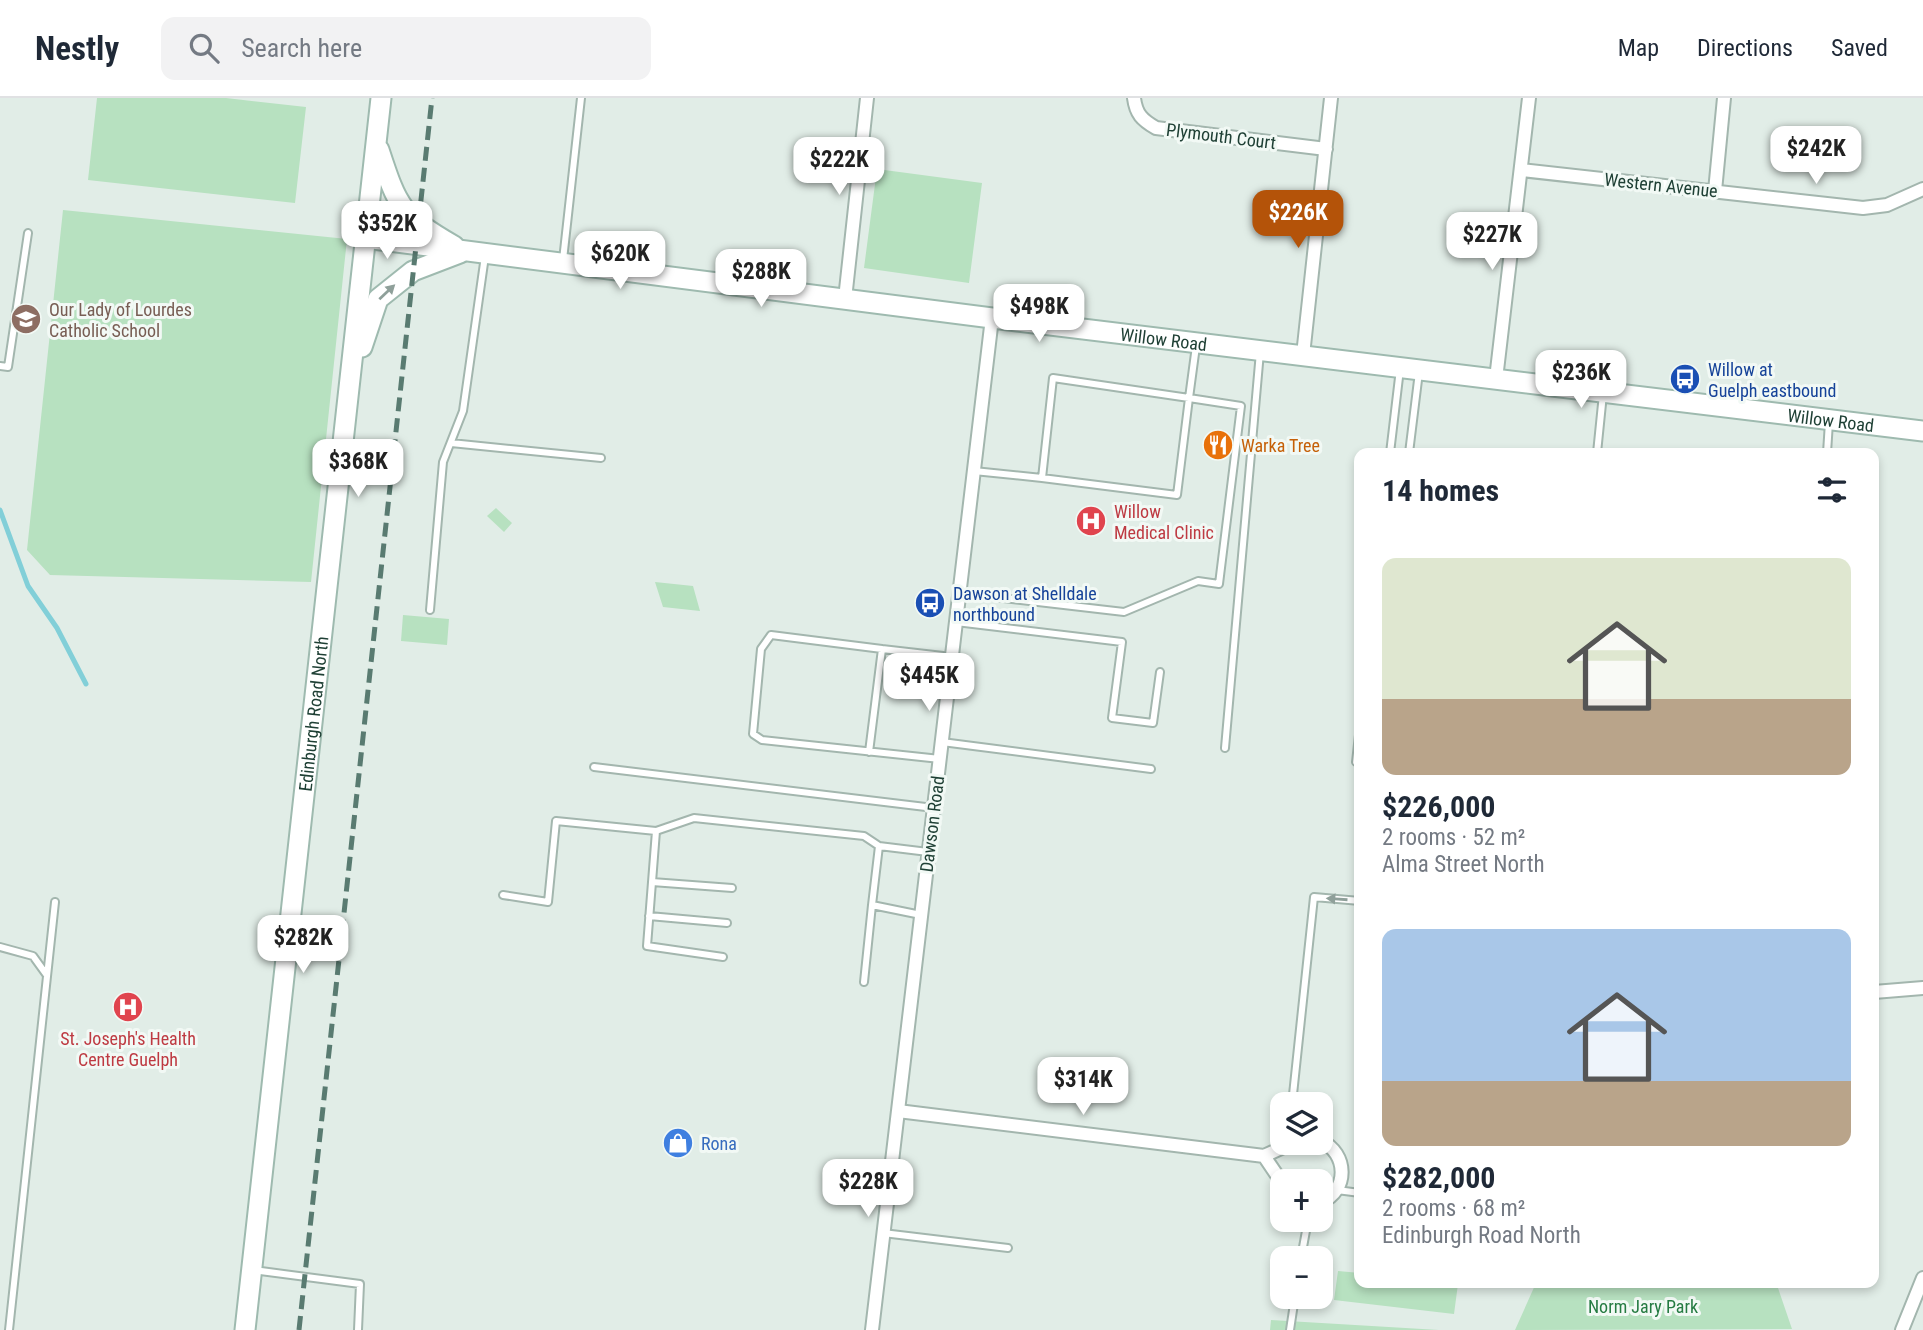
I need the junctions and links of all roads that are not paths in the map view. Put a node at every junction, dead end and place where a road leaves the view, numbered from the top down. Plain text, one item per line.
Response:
1 (381, 98) edge
2 (582, 98) edge
3 (867, 98) edge
4 (1134, 98) edge
5 (1331, 98) edge
6 (1529, 98) edge
7 (1724, 98) edge
8 (377, 143) junction
9 (1326, 149) junction
10 (1521, 170) junction
11 (1923, 188) edge
12 (1715, 191) junction
13 (28, 233) dead end
14 (365, 238) junction
15 (464, 251) junction
16 (485, 255) junction
17 (563, 264) junction
18 (845, 299) junction
19 (992, 318) junction
20 (1196, 342) junction
21 (1260, 350) junction
22 (1303, 355) junction
23 (0, 366) edge
24 (1409, 368) junction
25 (352, 376) junction
26 (1496, 379) junction
27 (1603, 392) junction
28 (1189, 398) junction
29 (1829, 420) junction
30 (1923, 431) edge
31 (451, 443) junction
32 (1391, 448) edge
33 (1409, 448) edge
34 (1597, 448) edge
35 (1828, 448) edge
36 (601, 458) dead end
37 (974, 471) junction
38 (1042, 478) junction
39 (960, 593) junction
40 (430, 610) dead end
41 (956, 622) junction
42 (882, 649) junction
43 (952, 657) junction
44 (1160, 672) dead end
45 (942, 742) junction
46 (1225, 748) dead end
47 (869, 752) junction
48 (940, 759) junction
49 (594, 767) dead end
50 (1151, 769) dead end
51 (934, 808) junction
52 (656, 831) junction
53 (879, 846) junction
54 (929, 852) junction
55 (652, 882) junction
56 (732, 888) dead end
57 (503, 895) dead end
58 (1354, 900) edge
59 (55, 902) dead end
60 (872, 905) junction
61 (921, 915) junction
62 (649, 916) junction
63 (727, 923) dead end
64 (0, 947) edge
65 (723, 957) dead end
66 (47, 976) junction
67 (864, 982) dead end
68 (1923, 988) edge
69 (1879, 992) edge
70 (1293, 1092) edge
71 (898, 1111) junction
72 (1333, 1152) edge
73 (1270, 1153) edge
74 (1264, 1156) junction
75 (1273, 1169) edge
76 (1337, 1191) junction
77 (1354, 1192) edge
78 (1333, 1195) edge
79 (884, 1233) junction
80 (1008, 1248) dead end
81 (251, 1270) junction
82 (1923, 1278) edge
83 (1293, 1309) edge
84 (9, 1330) edge
85 (245, 1330) edge
86 (358, 1330) edge
87 (872, 1330) edge
88 (1290, 1330) edge
89 (1902, 1330) edge

1 - 8 main road, Edinburgh Road North
2 - 17 lane
3 - 18 street
4 - 9 street, Plymouth Court
5 - 9 street
6 - 10 street
7 - 12 street
8 - 14 main road, Edinburgh Road North
8 - 15 main road
9 - 22 street
10 - 12 street, Western Avenue
10 - 26 street
11 - 12 street, Western Avenue
13 - 23 lane
14 - 15 main road, Willow Road
14 - 25 main road, Edinburgh Road North
15 - 16 main road, Willow Road
25 -> 15 main road
16 - 17 main road, Willow Road
16 - 31 lane
17 - 18 main road, Willow Road
18 - 19 main road, Willow Road
19 - 20 main road, Willow Road
19 - 37 street, Dawson Road
20 - 21 main road, Willow Road
20 - 28 lane
21 - 22 main road, Willow Road
21 - 46 lane
22 - 24 main road, Willow Road
24 - 26 main road, Willow Road
24 - 32 lane
24 - 33 lane
25 - 81 main road, Edinburgh Road North
26 - 27 main road, Willow Road
27 - 29 main road, Willow Road
27 - 34 lane
28 - 38 lane
28 - 38 lane
28 - 39 lane
29 - 30 main road, Willow Road
29 - 35 lane
31 - 36 lane
31 - 40 lane
37 - 38 lane
37 - 39 street, Dawson Road
39 - 41 street, Dawson Road
41 - 43 street, Dawson Road
41 - 44 lane
42 - 43 lane
42 - 47 lane
42 - 47 lane
43 - 45 street, Dawson Road
45 - 48 street, Dawson Road
45 - 50 lane
47 - 48 lane
48 - 51 street, Dawson Road
49 - 51 lane
51 - 54 street, Dawson Road
52 - 53 lane
52 - 55 lane
52 - 57 lane
53 - 54 lane
53 - 60 lane
54 - 61 street, Dawson Road
55 - 56 lane
55 - 62 lane
58 -> 70 lane
59 - 66 lane
60 - 61 lane
60 - 67 lane
61 - 71 street, Dawson Road
62 - 63 lane
62 - 65 lane
64 - 66 lane
66 - 84 lane
68 - 69 street
71 - 74 street
71 - 79 street, Dawson Road
72 - 76 street
73 - 74 street
74 - 75 street
76 - 77 lane
76 - 78 street
79 - 80 lane
79 - 87 street, Dawson Road
81 - 85 main road, Edinburgh Road North
81 - 86 lane
82 - 89 street
83 - 88 lane

